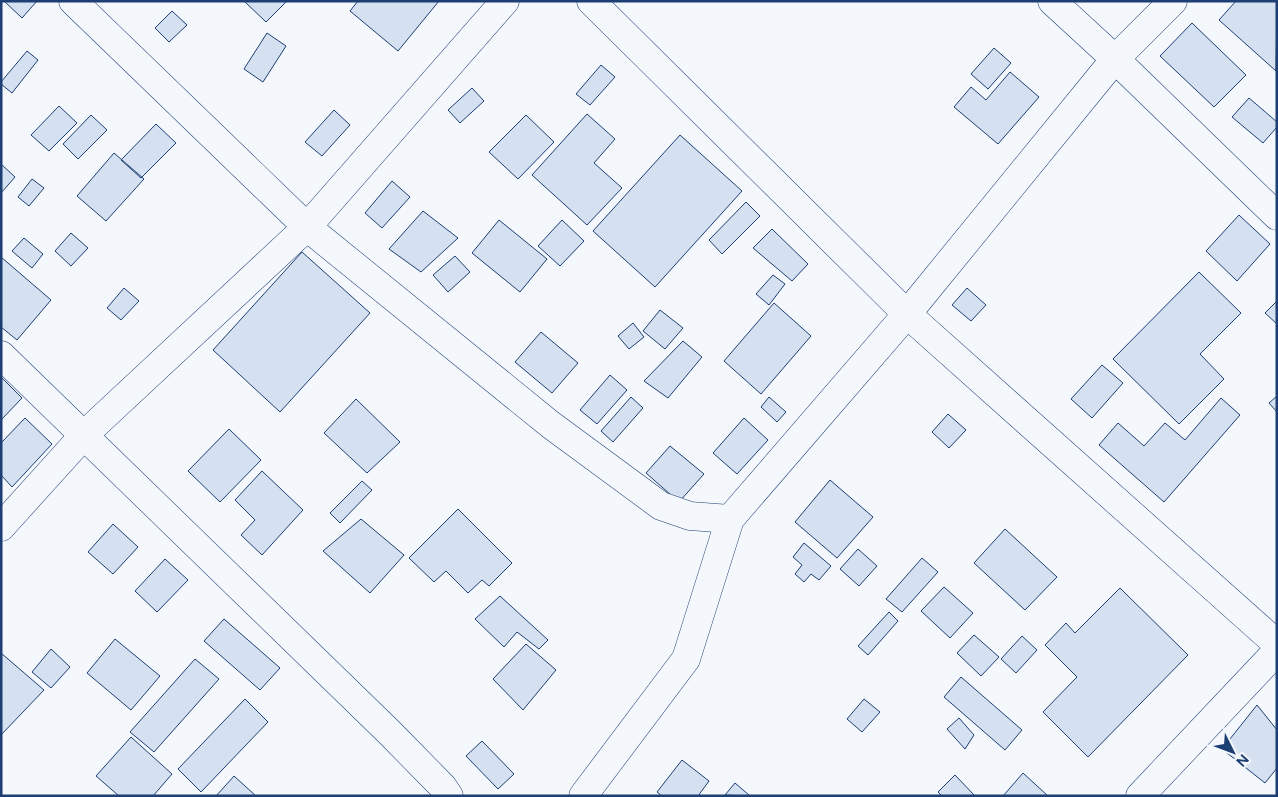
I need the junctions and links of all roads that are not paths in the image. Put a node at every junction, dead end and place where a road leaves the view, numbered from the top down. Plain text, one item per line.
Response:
1 (73, 1) edge
2 (505, 1) edge
3 (591, 1) edge
4 (1052, 1) edge
5 (1173, 1) edge
6 (1115, 58) junction
7 (1277, 216) edge
8 (307, 227) junction
9 (907, 314) junction
10 (1, 355) edge
11 (85, 434) junction
12 (730, 519) junction
13 (1, 527) edge
14 (1277, 644) edge
15 (1277, 651) edge
16 (449, 796) edge
17 (583, 796) edge
18 (1140, 796) edge

1 - 8 street
2 - 8 street
3 - 9 street
4 - 6 street
5 - 6 street
6 - 7 street
6 - 9 street
8 - 11 street
8 - 12 street
9 - 12 street
9 - 14 street
10 - 11 street
11 - 13 street
11 - 16 street
12 - 17 street
15 - 18 street

